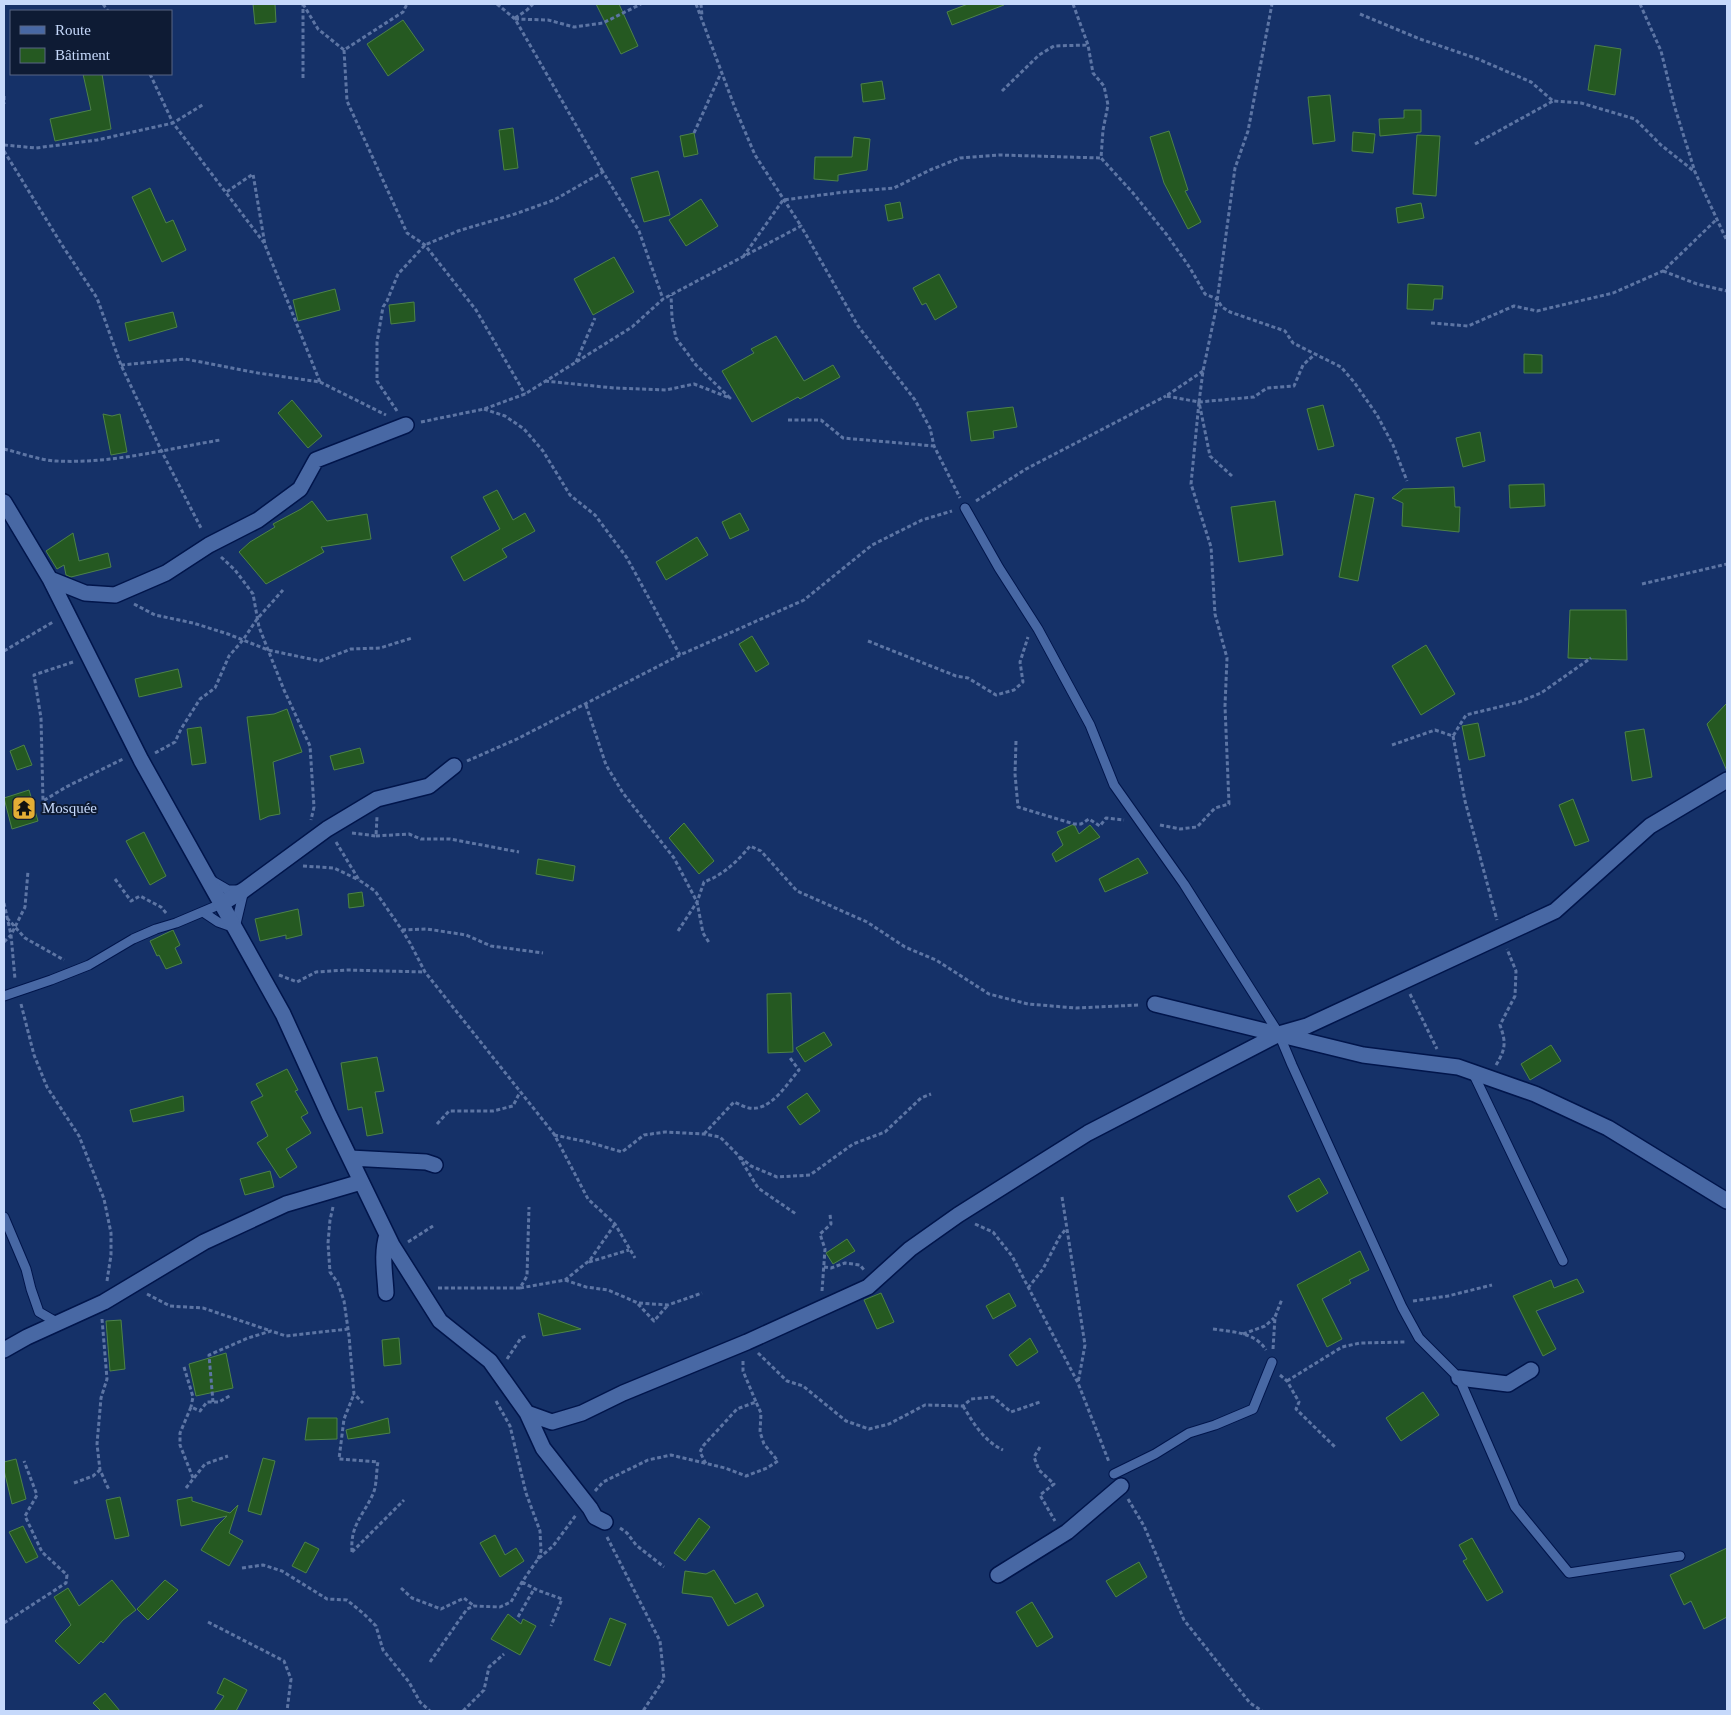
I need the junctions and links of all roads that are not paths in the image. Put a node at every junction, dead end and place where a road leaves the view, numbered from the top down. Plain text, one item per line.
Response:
1 (406, 424) road end
2 (4, 502) edge
3 (964, 508) road end
4 (50, 580) junction
5 (454, 766) road end
6 (1727, 780) edge
7 (205, 875) junction
8 (244, 890) junction
9 (221, 904) junction
10 (203, 912) junction
11 (235, 928) junction
12 (4, 996) edge
13 (1155, 1004) road end
14 (1279, 1034) junction
15 (1473, 1073) junction
16 (350, 1158) junction
17 (435, 1165) dead end
18 (362, 1182) junction
19 (337, 1195) road end
20 (369, 1198) junction
21 (1727, 1201) edge
22 (4, 1217) edge
23 (387, 1235) junction
24 (1563, 1261) dead end
25 (386, 1293) dead end
26 (58, 1323) junction
27 (4, 1350) edge
28 (1272, 1362) road end
29 (1531, 1370) dead end
30 (1459, 1378) junction
31 (501, 1392) road end
32 (517, 1400) junction
33 (527, 1413) junction
34 (1118, 1480) joint
35 (604, 1522) road end
36 (1680, 1556) dead end
37 (998, 1574) dead end

1 - 4 street
2 - 4 street
3 - 14 lane
4 - 7 street
5 - 8 street
6 - 14 street
7 - 8 lane
7 - 9 street
8 - 9 street
8 - 11 lane
9 - 10 lane
9 - 11 street
10 - 11 lane
10 - 12 lane
11 - 16 street
13 - 14 street
14 - 15 street
14 - 30 lane
14 - 33 street
15 - 21 street
15 - 24 lane
16 - 17 street
16 - 18 street
18 - 20 street
18 - 26 street
19 - 20 street
20 - 23 street
22 - 26 lane
23 - 25 street
23 - 32 street
26 - 27 street
28 - 34 lane
29 - 30 street
30 - 36 lane
31 - 32 street
32 - 33 street
33 - 35 street
34 - 37 street

